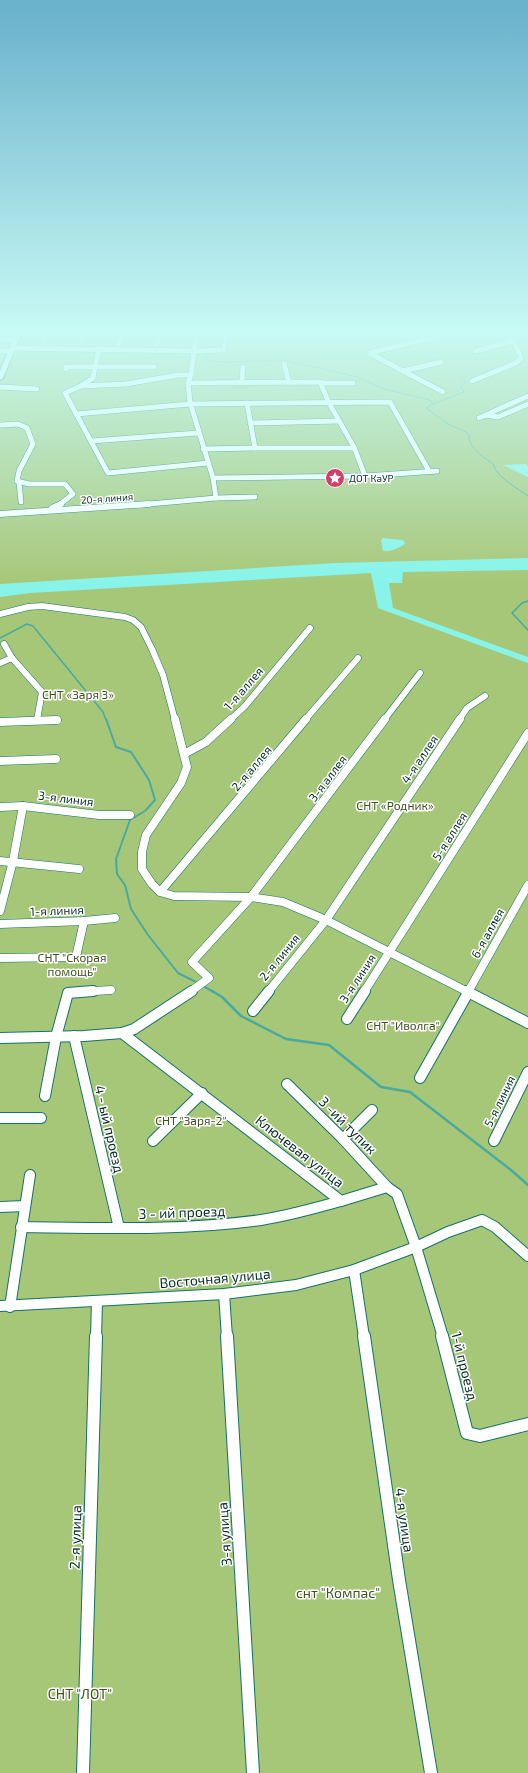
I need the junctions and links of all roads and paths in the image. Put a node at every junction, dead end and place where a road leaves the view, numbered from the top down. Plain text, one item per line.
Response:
1 (78, 418) edge
2 (194, 418) edge
3 (249, 418) edge
4 (336, 418) edge
5 (399, 418) edge
6 (338, 421) junction
7 (250, 424) junction
8 (0, 425) edge
9 (198, 433) junction
10 (91, 441) junction
11 (255, 448) junction
12 (354, 448) junction
13 (203, 449) junction
14 (208, 463) junction
15 (429, 471) junction
16 (436, 471) dead end
17 (365, 476) junction
18 (212, 478) junction
19 (19, 482) junction
20 (254, 497) dead end
21 (216, 498) junction
22 (21, 502) dead end
23 (40, 511) junction
24 (0, 514) edge
25 (0, 614) edge
26 (310, 628) dead end
27 (4, 644) dead end
28 (12, 658) junction
29 (358, 658) dead end
30 (0, 663) edge
31 (420, 673) dead end
32 (485, 696) dead end
33 (38, 720) junction
34 (57, 720) dead end
35 (0, 722) edge
36 (528, 733) edge
37 (184, 754) junction
38 (56, 759) dead end
39 (0, 761) edge
40 (23, 806) junction
41 (0, 807) edge
42 (130, 815) dead end
43 (0, 860) edge
44 (13, 861) junction
45 (79, 870) dead end
46 (528, 885) edge
47 (160, 892) junction
48 (252, 897) junction
49 (0, 911) edge
50 (115, 918) dead end
51 (326, 920) junction
52 (84, 921) junction
53 (0, 924) edge
54 (390, 952) junction
55 (0, 958) edge
56 (111, 990) dead end
57 (467, 993) junction
58 (253, 1011) dead end
59 (347, 1019) dead end
60 (528, 1023) edge
61 (122, 1033) junction
62 (74, 1036) junction
63 (56, 1037) junction
64 (0, 1038) edge
65 (528, 1072) edge
66 (420, 1078) dead end
67 (287, 1084) dead end
68 (202, 1093) junction
69 (45, 1096) dead end
70 (372, 1110) dead end
71 (0, 1118) edge
72 (40, 1118) dead end
73 (343, 1139) junction
74 (152, 1141) dead end
75 (494, 1141) dead end
76 (30, 1175) dead end
77 (388, 1187) junction
78 (341, 1201) junction
79 (25, 1206) junction
80 (0, 1207) edge
81 (21, 1227) junction
82 (119, 1228) junction
83 (416, 1247) junction
84 (528, 1256) edge
85 (354, 1270) junction
86 (224, 1294) junction
87 (97, 1301) junction
88 (5, 1307) edge
89 (528, 1424) edge
90 (83, 1773) edge
91 (253, 1773) edge
92 (430, 1773) edge

1 - 10 street
2 - 9 street
3 - 7 street
4 - 6 street
5 - 15 street
6 - 7 street
6 - 12 street
7 - 11 street
8 - 19 street
9 - 10 street
9 - 13 street
10 - 14 street
11 - 12 street
11 - 13 street
12 - 17 street
13 - 14 street
14 - 18 street
15 - 16 street
15 - 17 street
17 - 18 street
18 - 21 street
19 - 22 street
19 - 23 street
20 - 21 street, 20-я линия
21 - 23 street, 20-я линия
23 - 24 street, 20-я линия
25 - 37 street
26 - 37 street, 1-я аллея
27 - 28 street
28 - 30 street
28 - 33 street
29 - 47 street, 2-я аллея
31 - 48 street, 3-я аллея
32 - 51 street, 4-я аллея
33 - 34 street
33 - 35 street
36 - 54 street, 5-я аллея
37 - 47 street
38 - 39 street
40 - 41 street, 3-я линия
40 - 42 street, 3-я линия
40 - 44 street
43 - 44 street
44 - 45 street
44 - 49 street
46 - 57 street, 6-я аллея
47 - 48 street
48 - 51 street
48 - 61 street
50 - 52 street, 1-я линия
51 - 54 street
51 - 58 street, 2-я линия
52 - 53 street, 1-я линия
52 - 55 street
54 - 57 street
54 - 59 street, 3-я линия
56 - 63 street
57 - 60 street
57 - 66 street, 6-я аллея
61 - 62 street
61 - 68 street, Ключевая улица
62 - 63 street
62 - 82 street, 4 - ый проезд
63 - 64 street
63 - 69 street
65 - 75 street, 5-я линия
67 - 73 street, 3 -ий тупик
68 - 74 street
68 - 78 street, Ключевая улица
70 - 73 street
71 - 72 street
73 - 77 street, 3 -ий тупик
76 - 79 street
77 - 78 street, Ключевая улица
77 - 83 street
78 - 82 street, 3 - ий проезд
79 - 80 street
79 - 81 street
81 - 82 street, 3 - ий проезд
81 - 88 street
83 - 84 street
83 - 85 street, Восточная улица
83 - 89 street, 1-й проезд
85 - 86 street, Восточная улица
85 - 92 street, 4-я улица
86 - 87 street, Восточная улица
86 - 91 street, 3-я улица
87 - 88 street, Восточная улица
87 - 90 street, 2-я улица

